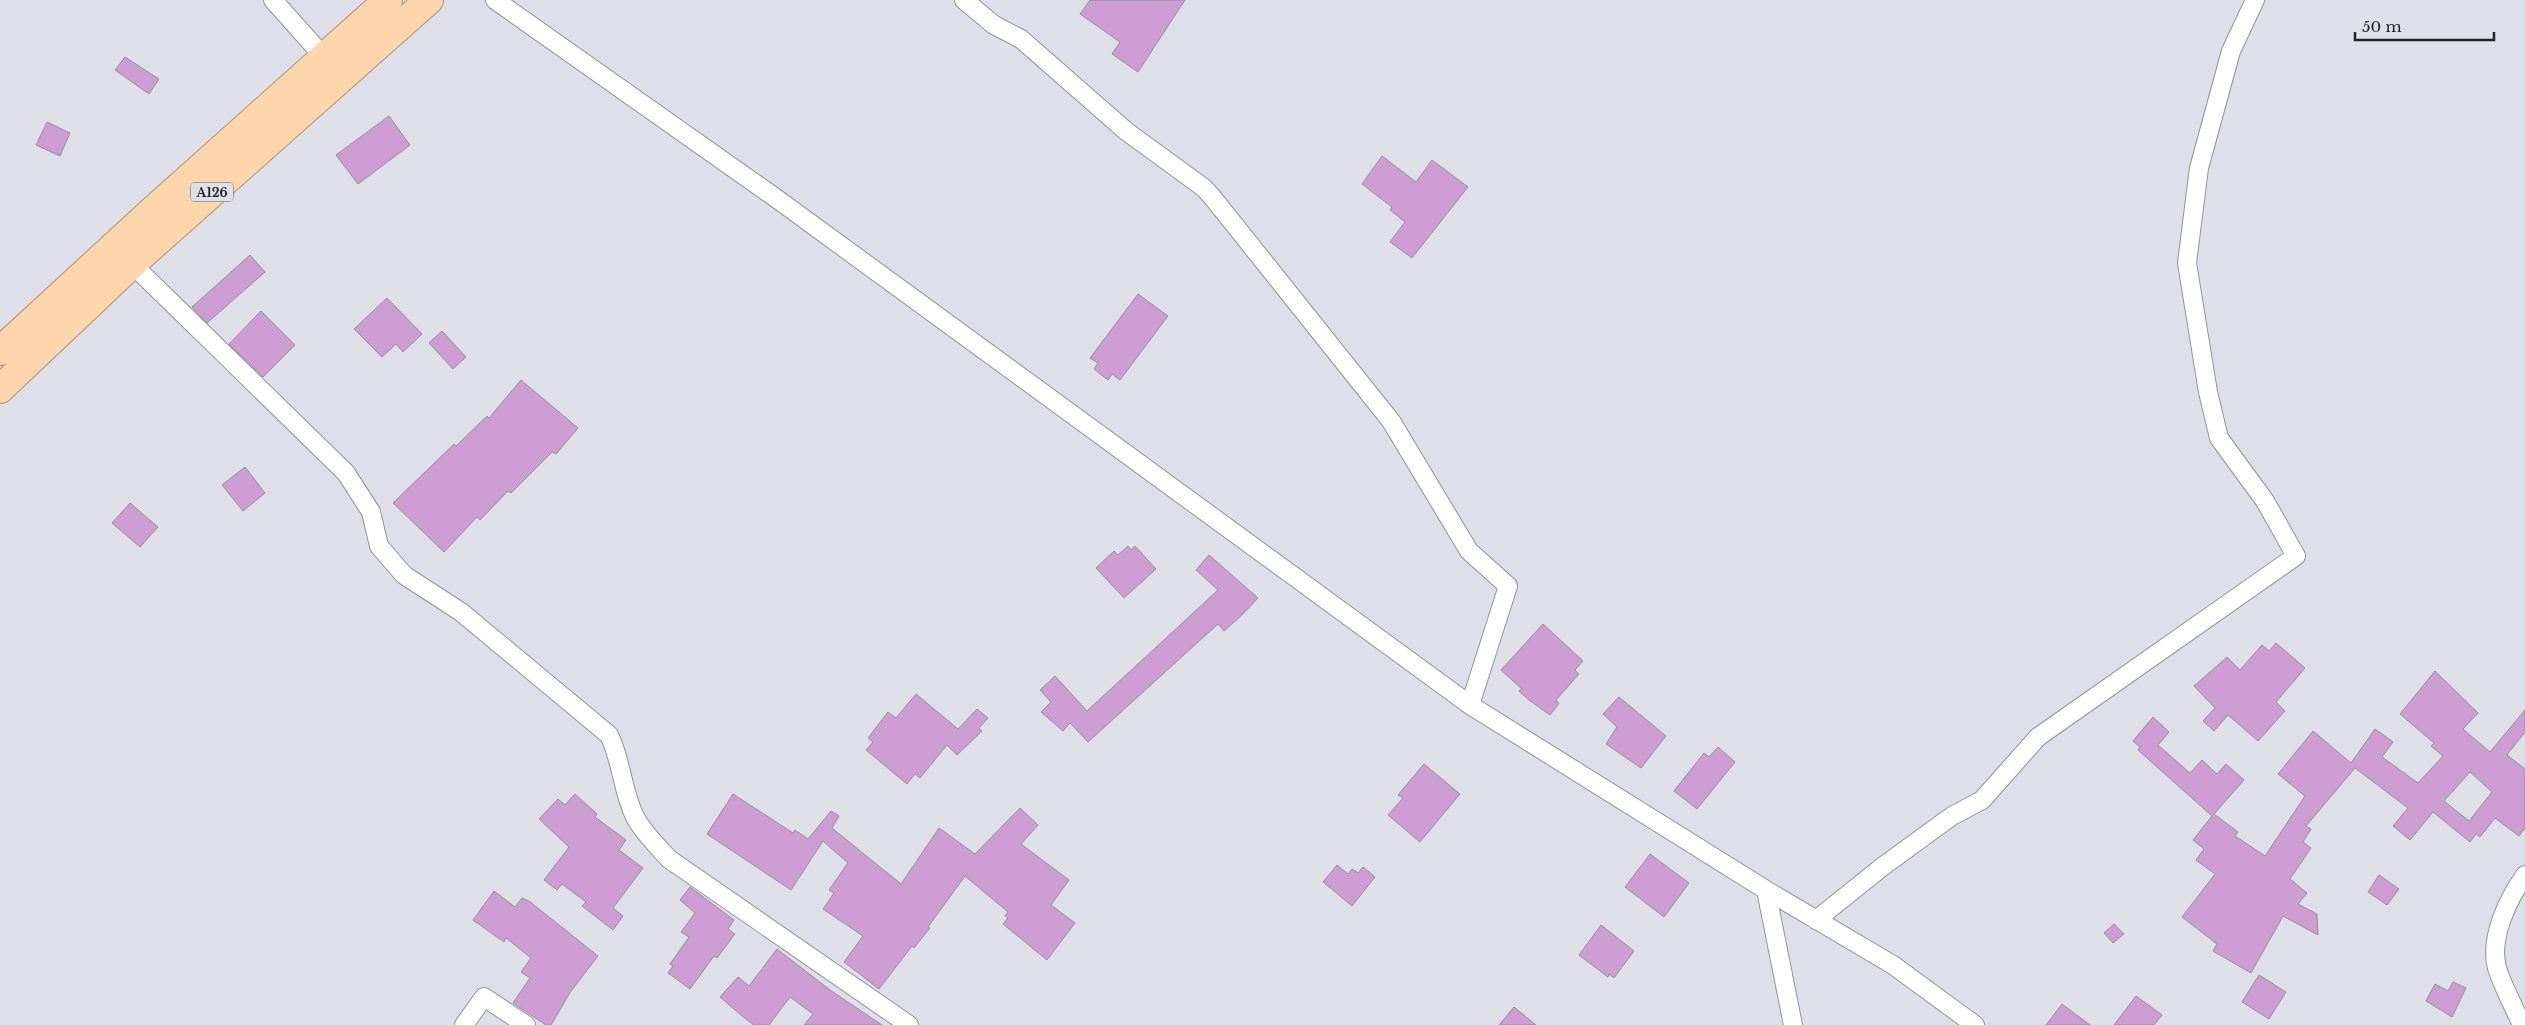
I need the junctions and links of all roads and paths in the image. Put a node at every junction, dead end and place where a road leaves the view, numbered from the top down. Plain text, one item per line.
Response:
1 (273, 0) edge
2 (388, 0) edge
3 (429, 0) edge
4 (495, 0) edge
5 (964, 0) edge
6 (2255, 0) edge
7 (324, 57) junction
8 (132, 264) junction
9 (0, 351) edge
10 (0, 389) edge
11 (1470, 705) junction
12 (2525, 875) edge
13 (1766, 890) junction
14 (1816, 920) junction
15 (464, 1025) edge
16 (526, 1025) edge
17 (909, 1025) edge
18 (1793, 1025) edge
19 (1975, 1025) edge
20 (2522, 1025) edge

1 - 7 street
2 - 7 highway, A126
3 - 8 highway, A126
4 - 11 street
5 - 11 street
6 - 14 street
7 - 9 highway, A126
8 - 10 highway, A126
8 - 17 street
11 - 13 street
12 - 20 street
13 - 14 street
13 - 18 street
14 - 19 street
15 - 16 street

